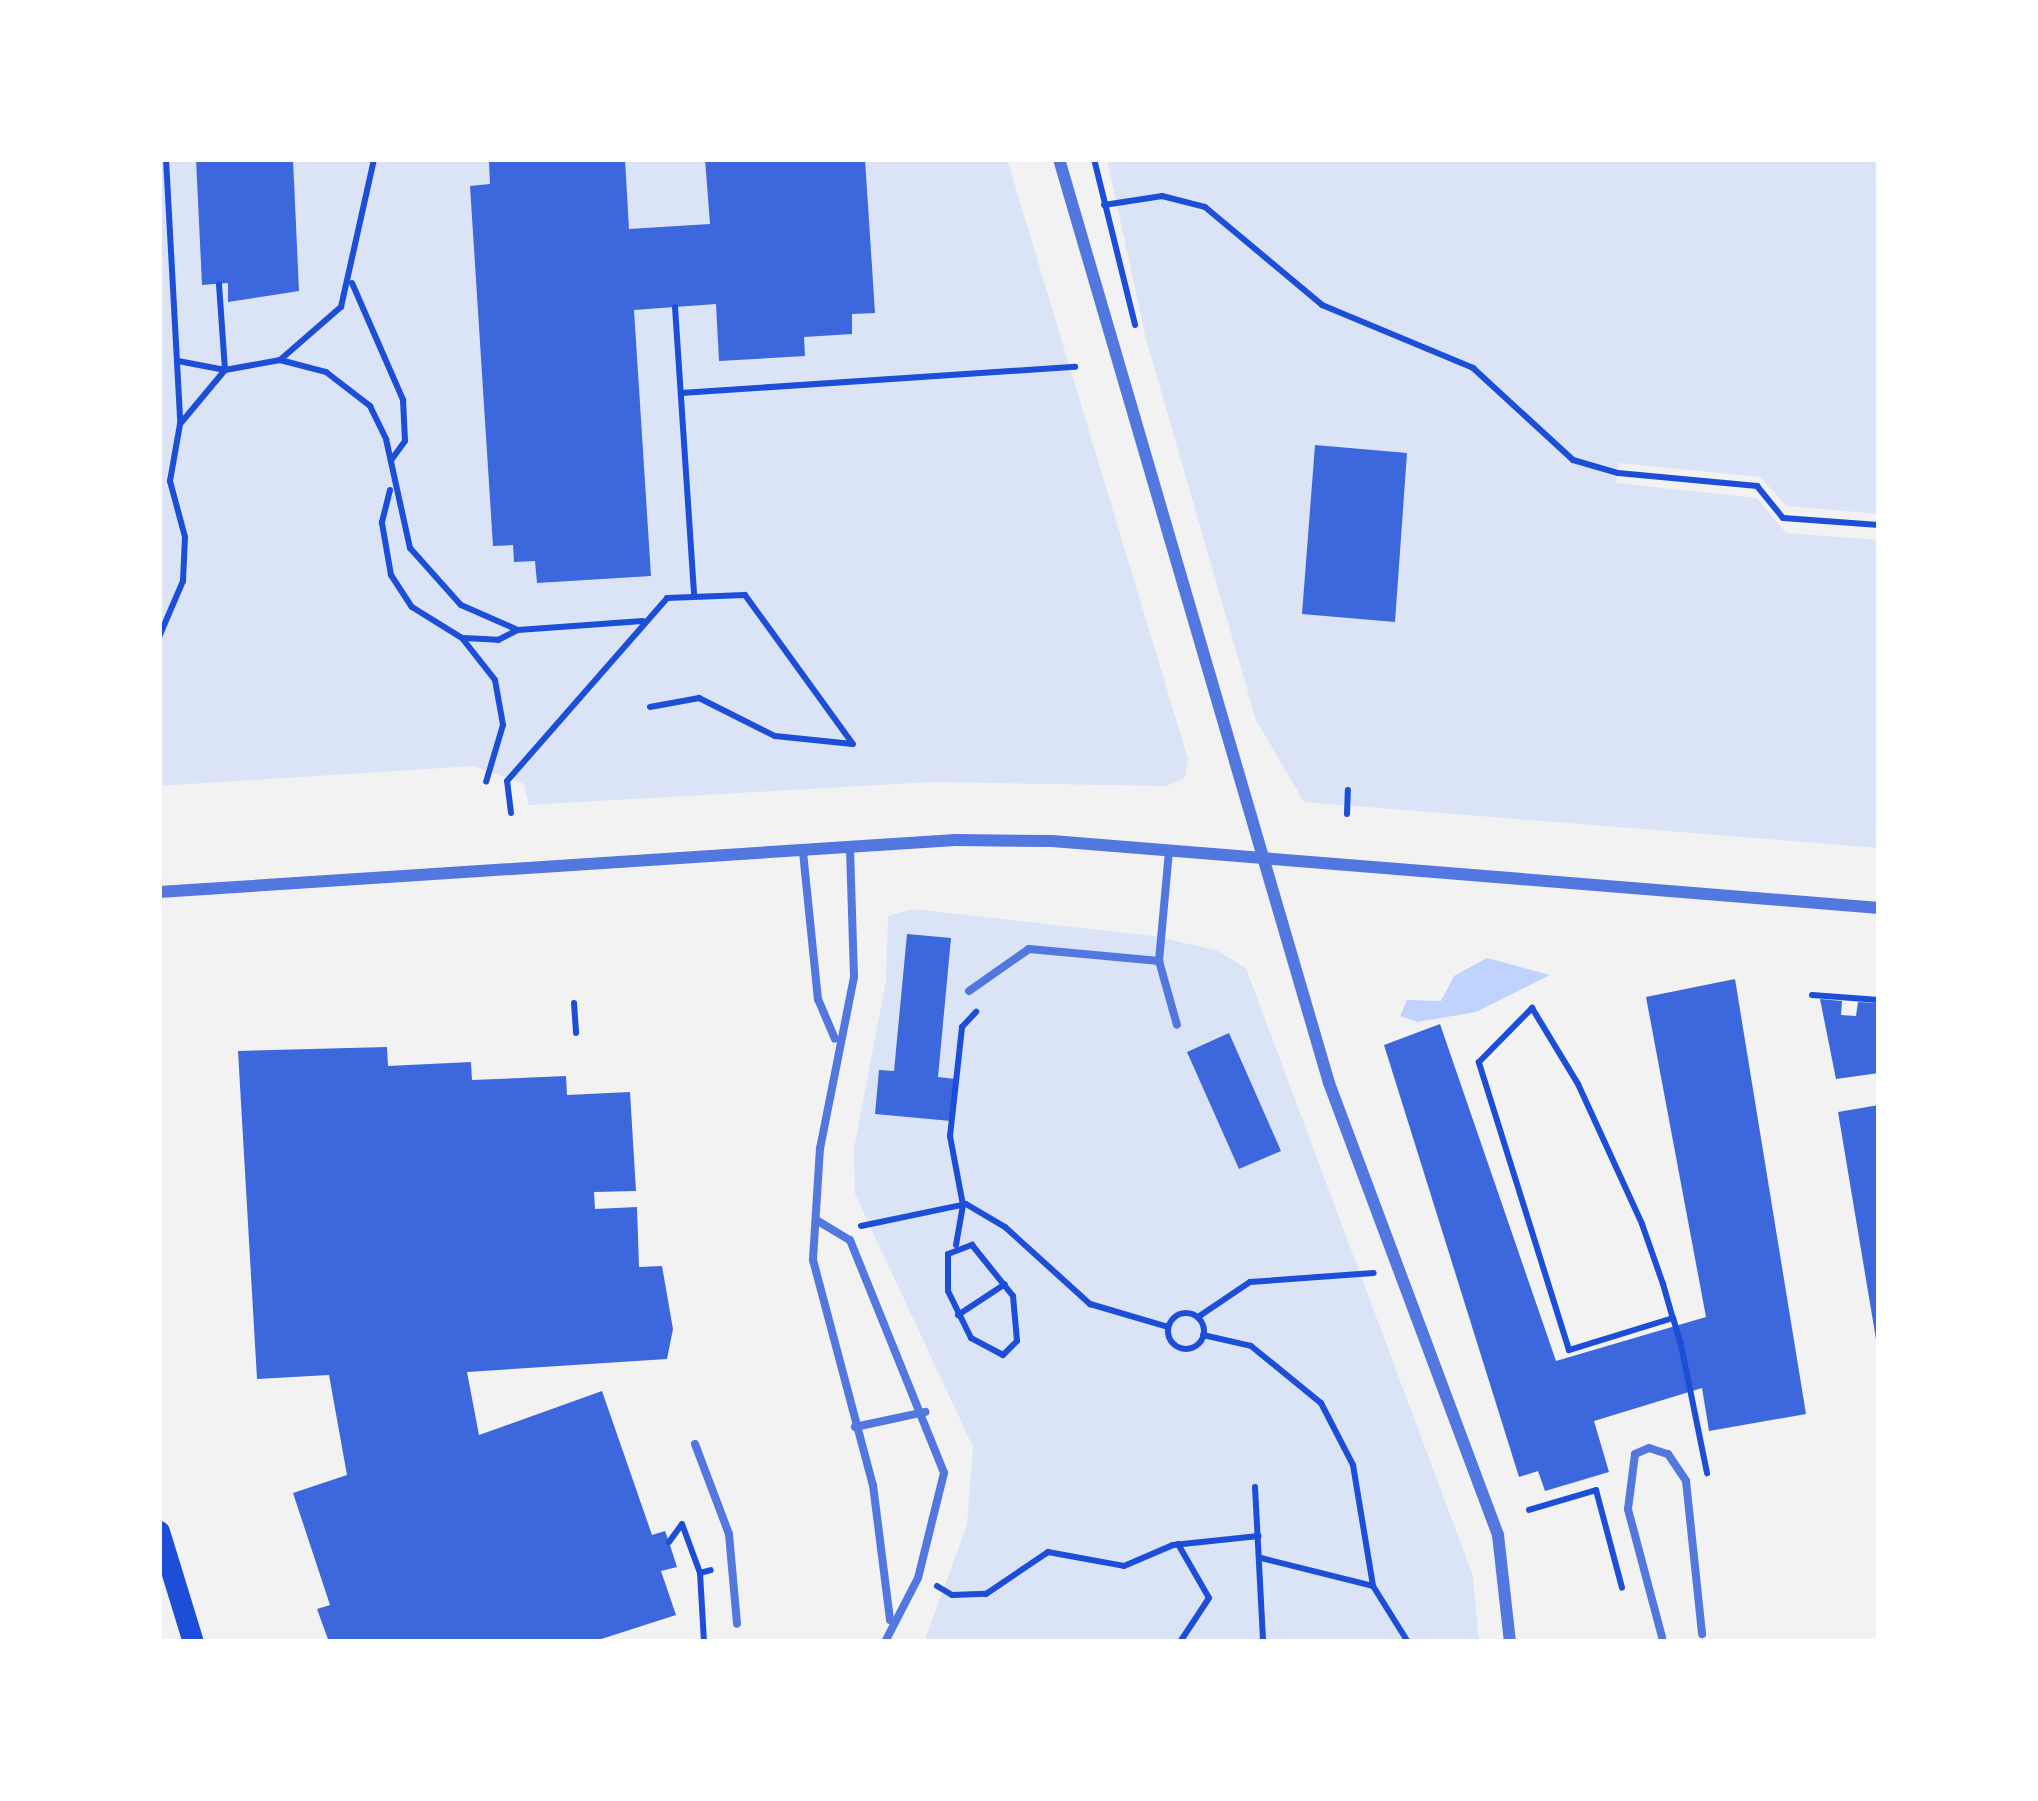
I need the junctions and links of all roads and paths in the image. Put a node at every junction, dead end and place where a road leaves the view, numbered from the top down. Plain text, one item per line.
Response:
1 (166, 159) edge
2 (374, 159) edge
3 (1059, 159) edge
4 (1094, 159) edge
5 (1104, 205) junction
6 (351, 282) junction
7 (219, 284) dead end
8 (675, 308) dead end
9 (1138, 335) dead end
10 (280, 360) junction
11 (178, 361) junction
12 (1076, 367) dead end
13 (225, 370) junction
14 (681, 393) junction
15 (180, 424) junction
16 (391, 460) junction
17 (392, 483) junction
18 (1879, 525) edge
19 (694, 596) junction
20 (647, 620) junction
21 (518, 631) junction
22 (159, 637) edge
23 (462, 638) junction
24 (650, 707) dead end
25 (486, 782) dead end
26 (1348, 790) dead end
27 (511, 813) dead end
28 (1347, 814) dead end
29 (850, 849) junction
30 (1169, 851) junction
31 (803, 852) junction
32 (1266, 859) junction
33 (159, 892) edge
34 (1879, 908) edge
35 (1159, 962) junction
36 (969, 991) dead end
37 (1812, 995) dead end
38 (993, 998) dead end
39 (1879, 1000) edge
40 (574, 1003) dead end
41 (1177, 1025) dead end
42 (576, 1033) dead end
43 (836, 1040) junction
44 (963, 1204) junction
45 (818, 1221) junction
46 (860, 1226) dead end
47 (956, 1245) junction
48 (1374, 1274) dead end
49 (1005, 1284) junction
50 (958, 1315) junction
51 (1198, 1317) junction
52 (1673, 1318) junction
53 (1168, 1328) junction
54 (1203, 1335) junction
55 (925, 1412) junction
56 (856, 1426) junction
57 (695, 1444) dead end
58 (1256, 1487) dead end
59 (1709, 1488) dead end
60 (1529, 1510) dead end
61 (159, 1531) edge
62 (1259, 1536) junction
63 (668, 1541) dead end
64 (1178, 1544) junction
65 (1261, 1558) junction
66 (732, 1565) junction
67 (700, 1573) junction
68 (932, 1583) dead end
69 (1372, 1586) junction
70 (1622, 1588) dead end
71 (890, 1620) junction
72 (736, 1624) dead end
73 (1702, 1634) dead end
74 (1662, 1637) dead end
75 (193, 1642) edge
76 (704, 1642) edge
77 (884, 1642) edge
78 (1180, 1642) edge
79 (1263, 1642) edge
80 (1408, 1642) edge
81 (1510, 1642) edge

1 - 11 path
2 - 6 path
3 - 32 street
4 - 5 path
5 - 9 path
5 - 18 path
6 - 10 path
6 - 16 path
7 - 13 path
8 - 14 path
10 - 13 path
10 - 16 path
11 - 13 path
11 - 15 path
12 - 14 path
13 - 15 path
14 - 19 path
15 - 22 path
16 - 17 path
17 - 21 path
17 - 23 path
19 - 20 path
19 - 24 path
20 - 21 path
20 - 27 path
21 - 23 path
23 - 25 path
26 - 28 path
29 - 30 street
29 - 31 street
29 - 43 lane
30 - 32 street
30 - 35 lane
31 - 33 street
31 - 43 lane
32 - 34 street
32 - 81 street
35 - 36 lane
35 - 41 lane
37 - 39 path
38 - 44 path
40 - 42 path
43 - 45 lane
44 - 46 path
44 - 47 path
44 - 53 path
45 - 55 lane
45 - 56 lane
47 - 49 path
47 - 50 path
48 - 51 path
49 - 50 path
49 - 50 path
51 - 53 path
51 - 54 path
52 - 52 path
52 - 59 path
53 - 54 path
54 - 69 path
55 - 56 lane
55 - 71 lane
56 - 71 lane
57 - 66 lane
58 - 62 path
60 - 70 path
61 - 75 main road
62 - 64 path
62 - 65 path
63 - 67 path
64 - 68 path
64 - 78 path
65 - 69 path
65 - 79 path
66 - 67 path
66 - 72 lane
67 - 76 path
69 - 80 path
71 - 77 lane
73 - 74 lane

